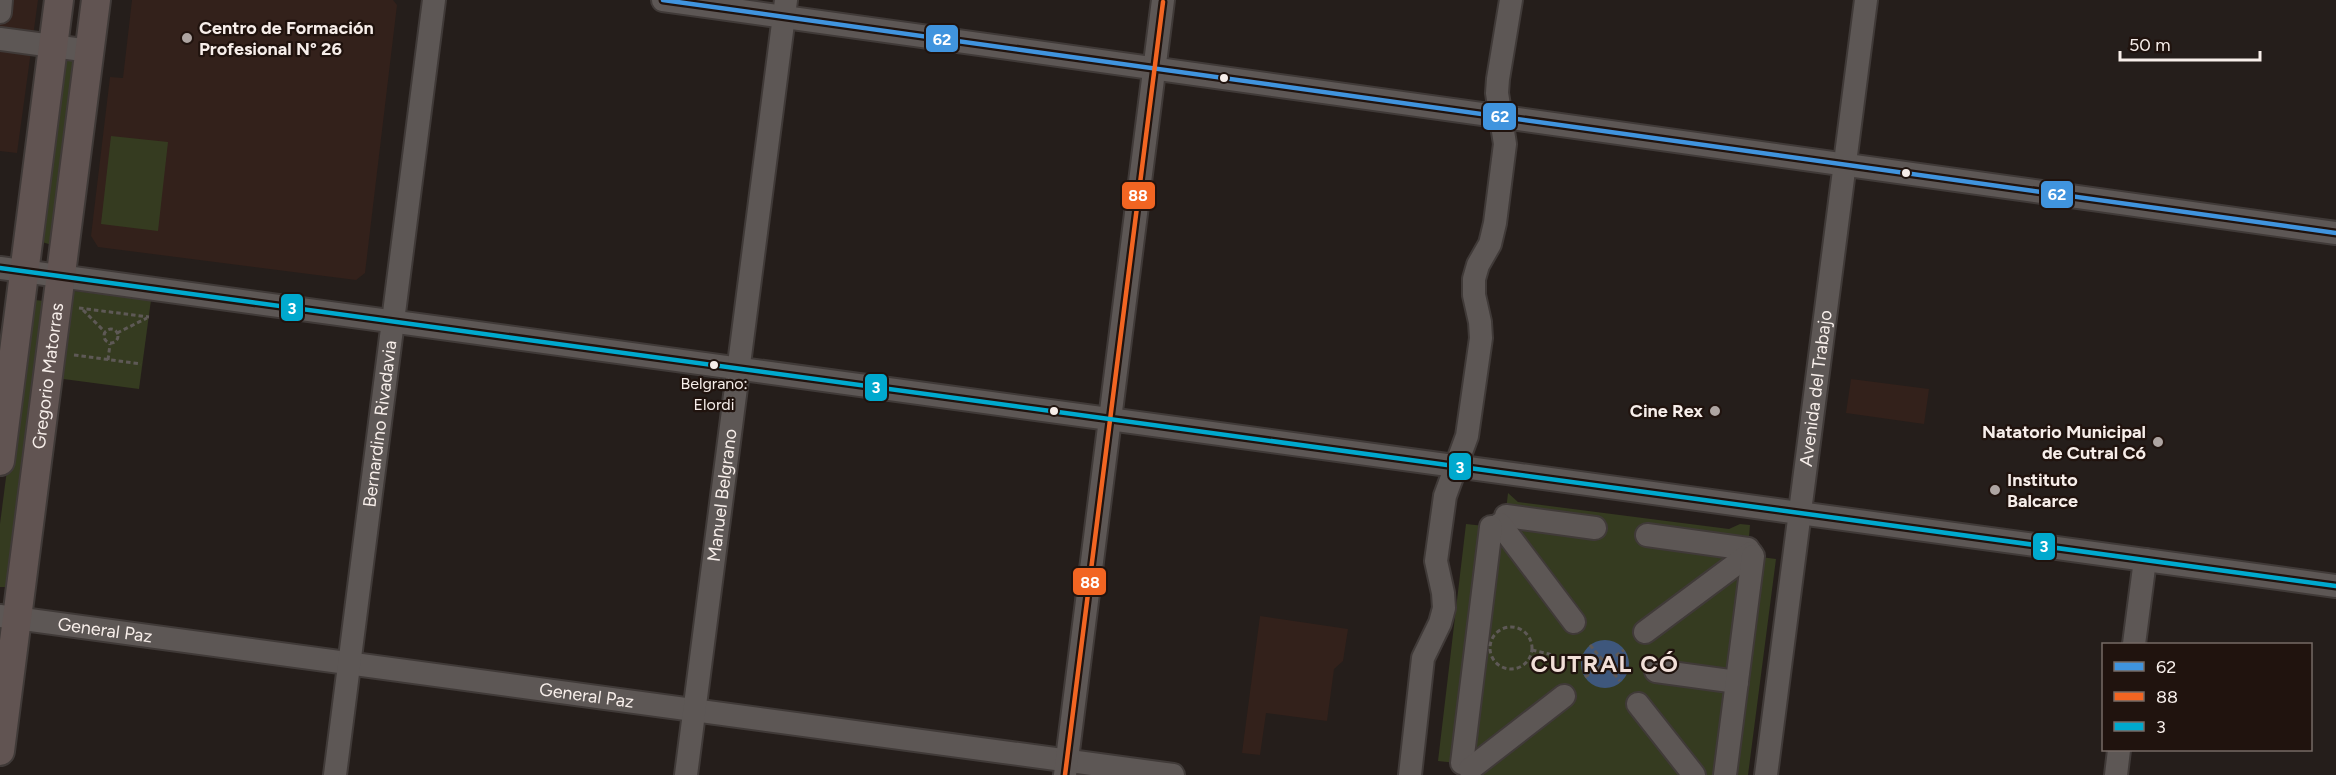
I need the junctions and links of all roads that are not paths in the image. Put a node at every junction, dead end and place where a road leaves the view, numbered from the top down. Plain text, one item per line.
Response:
1 (2, 0) edge
2 (59, 0) edge
3 (96, 0) edge
4 (434, 0) edge
5 (663, 0) edge
6 (1164, 0) edge
7 (1511, 0) edge
8 (1866, 0) edge
9 (785, 8) edge
10 (0, 12) edge
11 (0, 39) edge
12 (53, 46) junction
13 (90, 51) junction
14 (1155, 68) junction
15 (1501, 117) junction
16 (1845, 164) junction
17 (2336, 232) edge
18 (12, 270) edge
19 (61, 276) junction
20 (393, 321) junction
21 (739, 369) junction
22 (1110, 419) junction
23 (0, 461) edge
24 (1456, 466) junction
25 (1800, 513) junction
26 (1499, 522) junction
27 (1595, 528) dead end
28 (1647, 535) dead end
29 (1750, 553) junction
30 (2145, 560) junction
31 (2336, 586) edge
32 (9, 617) edge
33 (1574, 622) dead end
34 (1645, 632) dead end
35 (2134, 643) edge
36 (349, 663) junction
37 (1656, 671) dead end
38 (1737, 682) junction
39 (1564, 696) dead end
40 (1638, 704) dead end
41 (694, 710) junction
42 (2119, 751) edge
43 (0, 752) edge
44 (1066, 768) edge
45 (335, 775) edge
46 (686, 775) edge
47 (1173, 775) edge
48 (1410, 775) edge
49 (1694, 775) edge
50 (1725, 775) edge
51 (1766, 775) edge
52 (2116, 775) edge

1 - 10 street
2 - 12 main road, Gregorio Matorras
3 - 13 main road, Gregorio Matorras
4 - 20 street, Bernardino Rivadavia
5 - 9 street
6 - 14 street
7 - 15 street
8 - 16 street, Avenida del Trabajo
9 - 14 street
9 - 21 street, Manuel Belgrano
11 - 12 street
12 - 13 street
12 - 18 main road, Gregorio Matorras
13 - 19 main road, Gregorio Matorras
14 - 15 street
14 - 22 street
15 - 16 street
15 - 24 street
16 - 17 street
16 - 25 street, Avenida del Trabajo
18 - 19 street
18 - 23 main road, Gregorio Matorras
19 - 20 street
19 - 32 main road, Gregorio Matorras
20 - 21 street
20 - 36 street, Bernardino Rivadavia
21 - 22 street
21 - 41 street, Manuel Belgrano
22 - 24 street
22 - 44 street
24 - 25 street
24 - 48 street
25 - 30 street
25 - 51 street, Avenida del Trabajo
26 - 27 street
26 - 33 street
26 - 39 street
28 - 29 street
29 - 34 street
29 - 38 street
30 - 31 street
30 - 35 street
32 - 36 street, General Paz
32 - 43 main road, Gregorio Matorras
36 - 41 street, General Paz
36 - 45 street, Bernardino Rivadavia
37 - 38 street
38 - 50 street
40 - 49 street
41 - 44 street, General Paz
41 - 46 street, Manuel Belgrano
42 - 52 street
44 - 47 street, General Paz

